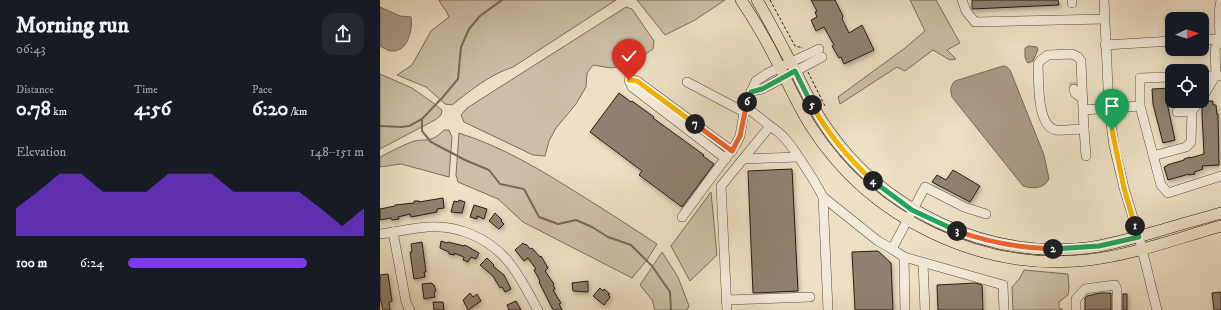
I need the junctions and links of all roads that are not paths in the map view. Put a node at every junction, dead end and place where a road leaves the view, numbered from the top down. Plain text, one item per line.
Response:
1 (741, 0) edge
2 (758, 0) edge
3 (962, 0) edge
4 (1104, 0) edge
5 (1221, 0) edge
6 (1104, 19) junction
7 (1221, 39) edge
8 (1209, 40) edge
9 (1165, 41) edge
10 (1105, 45) junction
11 (820, 53) dead end
12 (793, 66) junction
13 (782, 72) junction
14 (1082, 74) junction
15 (1218, 75) edge
16 (1165, 77) edge
17 (687, 82) dead end
18 (1209, 88) edge
19 (1083, 99) junction
20 (1140, 106) junction
21 (1194, 108) edge
22 (745, 109) junction
23 (1109, 109) junction
24 (1083, 110) junction
25 (1192, 111) junction
26 (1177, 112) dead end
27 (770, 126) junction
28 (1084, 129) junction
29 (729, 155) junction
30 (1086, 156) dead end
31 (1153, 156) junction
32 (798, 157) junction
33 (743, 159) junction
34 (1221, 176) edge
35 (823, 197) junction
36 (912, 210) junction
37 (1221, 213) edge
38 (986, 214) dead end
39 (682, 217) dead end
40 (906, 220) junction
41 (1221, 226) edge
42 (393, 232) junction
43 (380, 234) edge
44 (1139, 237) junction
45 (1142, 248) junction
46 (892, 249) junction
47 (904, 257) junction
48 (923, 263) junction
49 (810, 297) dead end
50 (726, 300) junction
51 (410, 310) edge
52 (538, 310) edge
53 (727, 310) edge
54 (828, 310) edge
55 (905, 310) edge
56 (925, 310) edge
57 (1004, 310) edge
58 (1076, 310) edge
59 (1117, 310) edge
60 (1157, 310) edge

1 - 13 main road
2 - 12 main road
3 - 6 street
4 - 6 street
5 - 7 street
6 - 10 street
7 - 8 street
7 - 15 street
9 - 10 street
10 - 23 street
11 - 12 street
12 - 13 street
12 - 36 main road
13 - 22 street
13 - 40 main road
14 - 19 street
14 - 19 street
14 - 28 street
15 - 18 street
16 - 20 street
17 - 22 street
19 - 24 street
20 - 23 street
20 - 31 street
21 - 25 street
22 - 27 street
22 - 29 street
23 - 24 street
23 - 44 street
24 - 28 street
25 - 26 street
25 - 31 street
27 - 32 street
27 - 33 street
28 - 30 street
29 - 29 street
29 - 39 street
31 - 34 street
32 - 33 street
32 - 35 street
33 - 50 street
35 - 46 street
35 - 54 street
36 - 38 street
36 - 40 street
36 - 44 main road
37 - 44 main road
40 - 45 main road
40 - 46 street
41 - 45 main road
42 - 43 street
42 - 51 street
42 - 52 street
44 - 45 street
45 - 60 street
46 - 47 street
47 - 48 street
47 - 55 street
48 - 56 street
48 - 57 street
49 - 50 street
50 - 53 street
58 - 59 street

